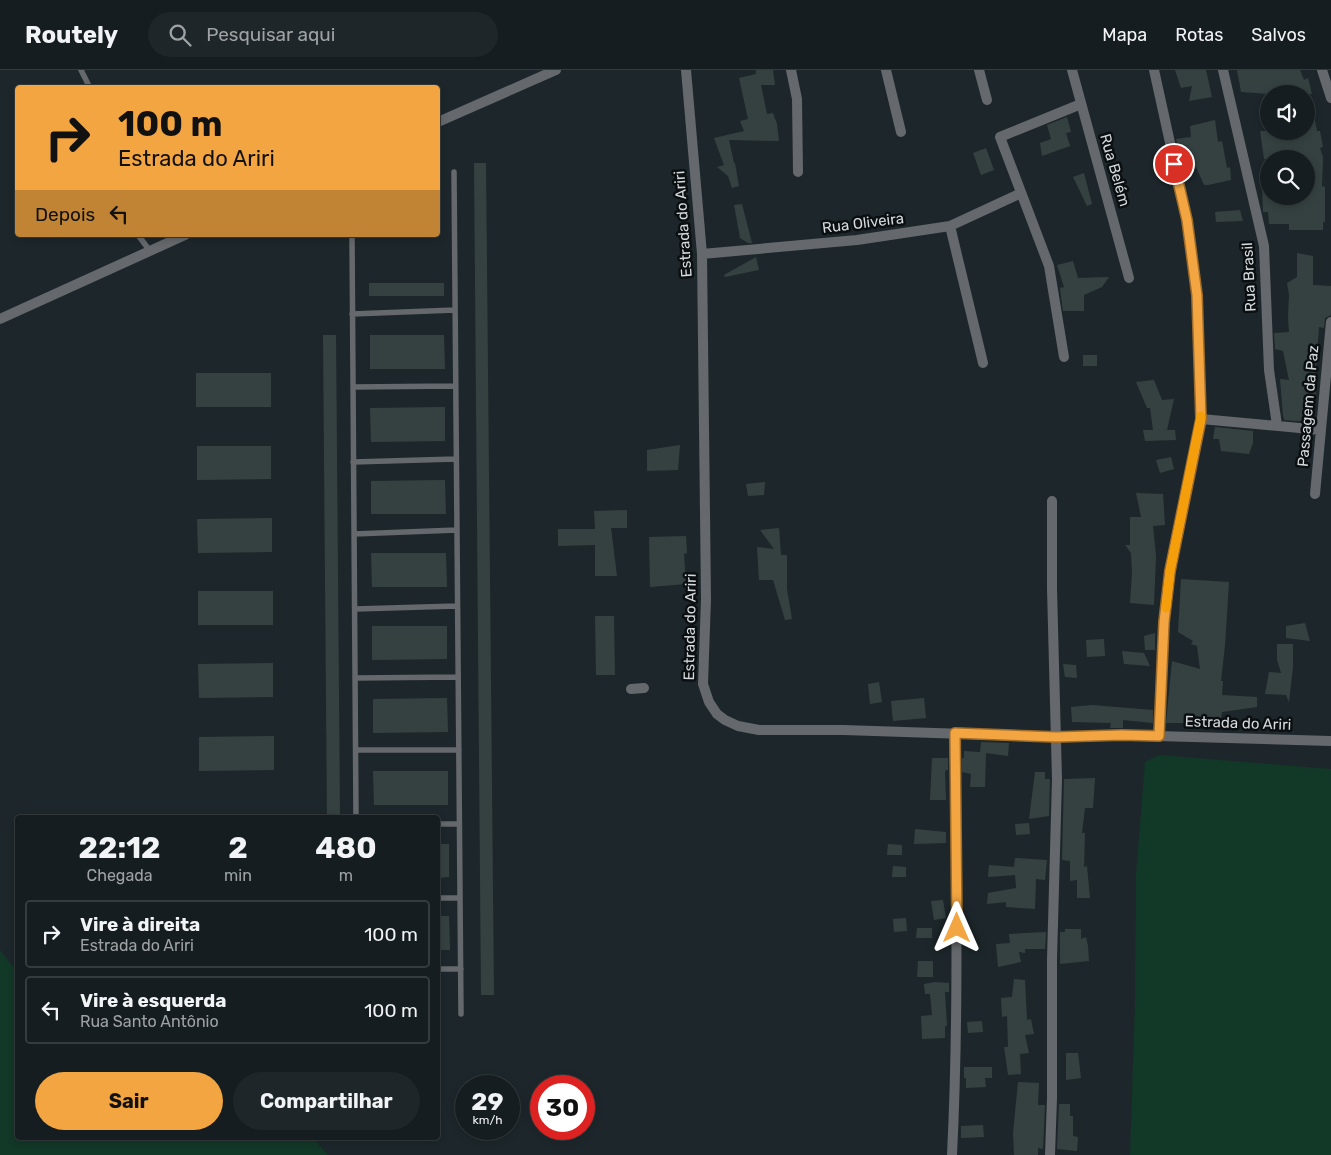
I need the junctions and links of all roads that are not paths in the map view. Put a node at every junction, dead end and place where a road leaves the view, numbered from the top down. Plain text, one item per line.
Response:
1 (81, 70) edge
2 (556, 70) edge
3 (686, 70) edge
4 (791, 70) edge
5 (886, 70) edge
6 (979, 70) edge
7 (1072, 70) edge
8 (1154, 70) edge
9 (1223, 70) edge
10 (1322, 70) edge
11 (88, 85) edge
12 (1331, 98) edge
13 (987, 100) dead end
14 (1082, 104) junction
15 (440, 121) edge
16 (901, 132) dead end
17 (454, 172) dead end
18 (798, 172) dead end
19 (1021, 193) junction
20 (950, 226) junction
21 (140, 237) edge
22 (181, 237) edge
23 (348, 237) edge
24 (352, 237) edge
25 (351, 243) junction
26 (150, 251) junction
27 (702, 254) junction
28 (1129, 278) dead end
29 (455, 310) junction
30 (352, 314) junction
31 (0, 319) edge
32 (1331, 322) edge
33 (1064, 357) dead end
34 (983, 363) dead end
35 (456, 386) junction
36 (353, 387) junction
37 (1201, 419) junction
38 (1277, 425) junction
39 (1321, 430) junction
40 (456, 459) junction
41 (353, 462) junction
42 (1315, 494) dead end
43 (1052, 501) dead end
44 (457, 530) junction
45 (354, 534) junction
46 (458, 606) junction
47 (355, 609) junction
48 (458, 676) junction
49 (355, 678) junction
50 (644, 688) dead end
51 (631, 689) dead end
52 (955, 733) junction
53 (1159, 736) junction
54 (1056, 737) junction
55 (1331, 741) edge
56 (356, 750) junction
57 (459, 750) junction
58 (356, 815) edge
59 (440, 824) edge
60 (460, 824) junction
61 (440, 898) edge
62 (460, 898) junction
63 (461, 968) junction
64 (440, 969) edge
65 (461, 1014) dead end
66 (952, 1155) edge
67 (1050, 1155) edge

1 - 11 lane
2 - 15 street
3 - 27 street, Estrada do Ariri
4 - 18 street
5 - 16 street
6 - 13 street
7 - 14 street, Rua Belém
8 - 37 street
9 - 38 street, Rua Brasil
10 - 12 street
14 - 19 street
14 - 28 street, Rua Belém
17 - 29 lane
19 - 20 street, Rua Oliveira
19 - 33 street
20 - 27 street, Rua Oliveira
20 - 34 street
21 - 26 lane
22 - 26 street
23 - 25 lane
24 - 25 lane
25 - 30 lane
26 - 31 street
27 - 52 street, Estrada do Ariri
29 - 30 lane
29 - 35 lane
30 - 36 lane
32 - 39 street, Passagem da Paz
35 - 36 lane
35 - 40 lane
36 - 41 lane
37 - 38 street
37 - 53 street
38 - 39 street
39 - 42 street, Passagem da Paz
40 - 41 lane
40 - 44 lane
41 - 45 lane
43 - 54 street
44 - 45 lane
44 - 46 lane
45 - 47 lane
46 - 47 lane
46 - 48 lane
47 - 49 lane
48 - 49 lane
48 - 57 lane
49 - 56 lane
50 - 51 street
52 - 54 street, Estrada do Ariri
52 - 66 street
53 - 54 street, Estrada do Ariri
53 - 55 street, Estrada do Ariri
54 - 67 street
56 - 57 lane
56 - 58 lane
57 - 60 lane
59 - 60 lane
60 - 62 lane
61 - 62 lane
62 - 63 lane
63 - 64 lane
63 - 65 lane

